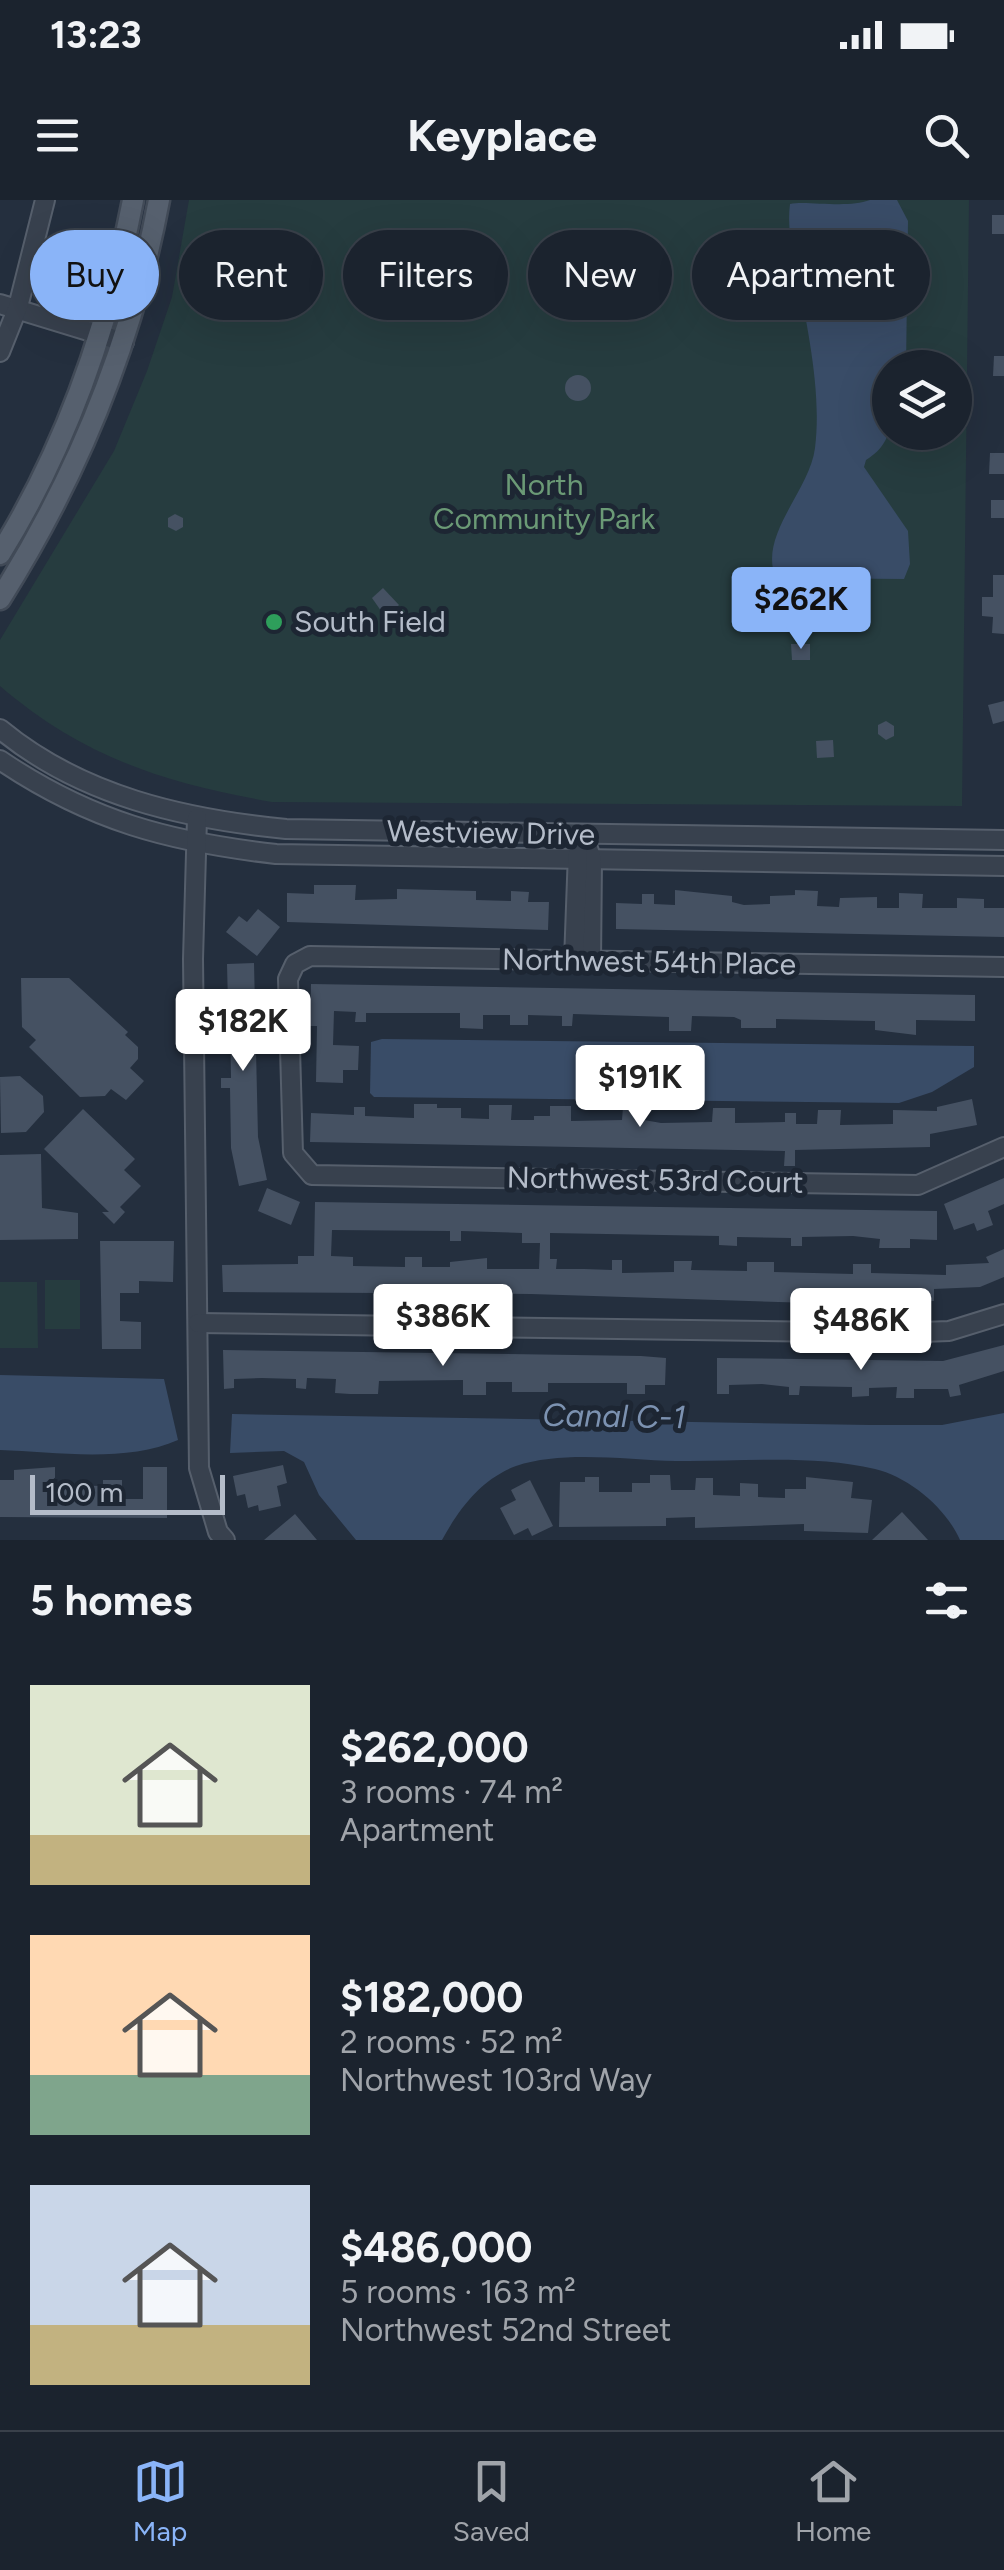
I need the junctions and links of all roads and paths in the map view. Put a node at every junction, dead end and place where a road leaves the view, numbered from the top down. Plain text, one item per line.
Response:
1 (45, 200) edge
2 (132, 200) edge
3 (158, 200) edge
4 (9, 305) edge
5 (100, 334) junction
6 (124, 342) junction
7 (0, 352) edge
8 (0, 554) edge
9 (0, 598) edge
10 (0, 729) edge
11 (0, 760) edge
12 (197, 818) junction
13 (583, 834) junction
14 (1004, 840) edge
15 (196, 845) junction
16 (584, 860) junction
17 (1004, 866) edge
18 (582, 961) junction
19 (1004, 967) edge
20 (1004, 1148) edge
21 (300, 1166) joint
22 (1004, 1314) edge
23 (198, 1323) junction
24 (215, 1537) edge

1 - 4 street
2 - 5 main road
3 - 6 main road
4 - 5 street
4 - 7 street
5 - 6 street
5 - 8 main road
6 - 9 main road
10 - 12 street, Westview Drive
11 - 15 street, Westview Drive
12 - 13 street, Westview Drive
12 - 15 street
13 - 14 street, Westview Drive
13 - 16 street
15 - 16 street, Westview Drive
15 - 23 street
16 - 17 street, Westview Drive
16 - 18 street
18 - 19 street, Northwest 54th Place
18 - 21 street, Northwest 54th Place
20 - 21 street, Northwest 53rd Court
22 - 23 street
23 - 24 street

